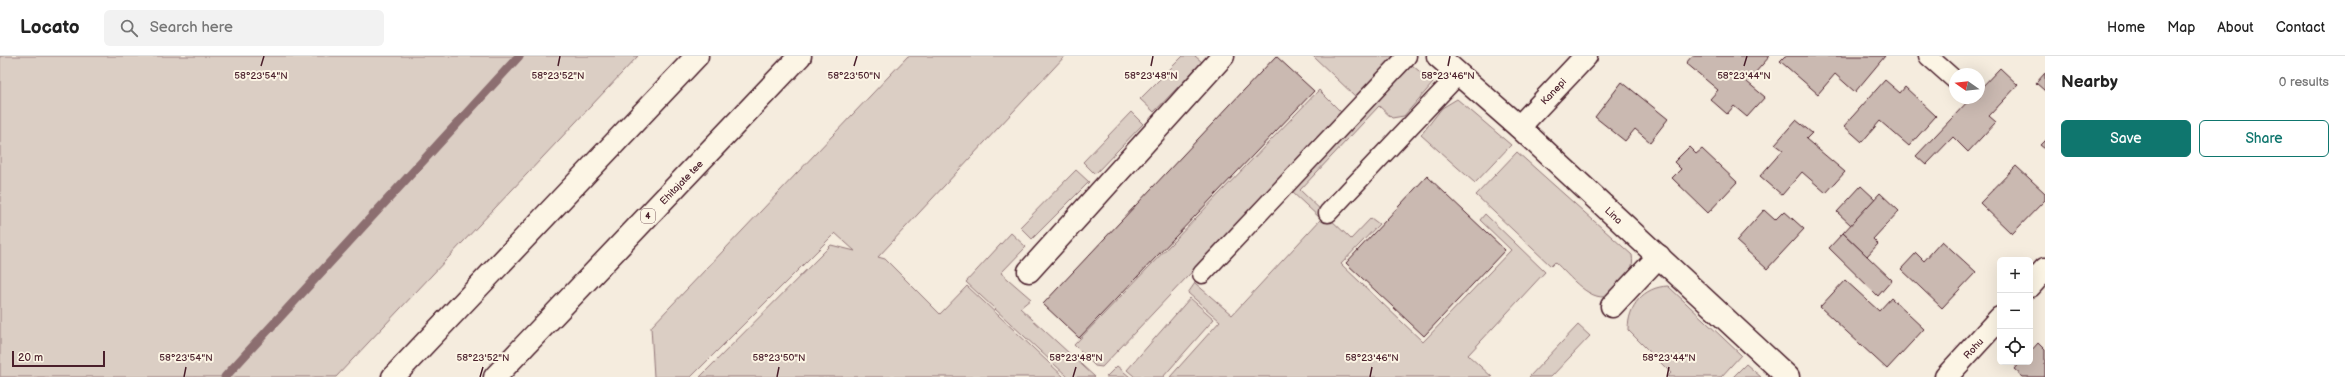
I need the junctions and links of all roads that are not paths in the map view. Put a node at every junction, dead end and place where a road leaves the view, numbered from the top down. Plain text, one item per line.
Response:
1 (696, 56) edge
2 (800, 56) edge
3 (1223, 56) edge
4 (1407, 56) edge
5 (1438, 56) edge
6 (1586, 56) edge
7 (1928, 56) edge
8 (1459, 74) junction
9 (1949, 75) edge
10 (1519, 127) junction
11 (1328, 213) dead end
12 (1659, 256) junction
13 (2045, 269) edge
14 (1029, 271) dead end
15 (1202, 274) dead end
16 (2033, 283) edge
17 (1612, 306) dead end
18 (1997, 321) edge
19 (393, 377) edge
20 (495, 377) edge
21 (1788, 377) edge
22 (1946, 377) edge

1 - 19 main road
2 - 20 main road, Ehitajate tee / 4
3 - 14 main road
4 - 15 lane
5 - 8 main road, Lina
6 - 10 main road, Kanepi
7 - 9 lane
8 - 10 main road, Lina
8 - 11 lane
10 - 12 main road, Lina
12 - 17 main road
12 - 21 main road, Lina
13 - 16 main road
18 - 22 main road, Rohu

